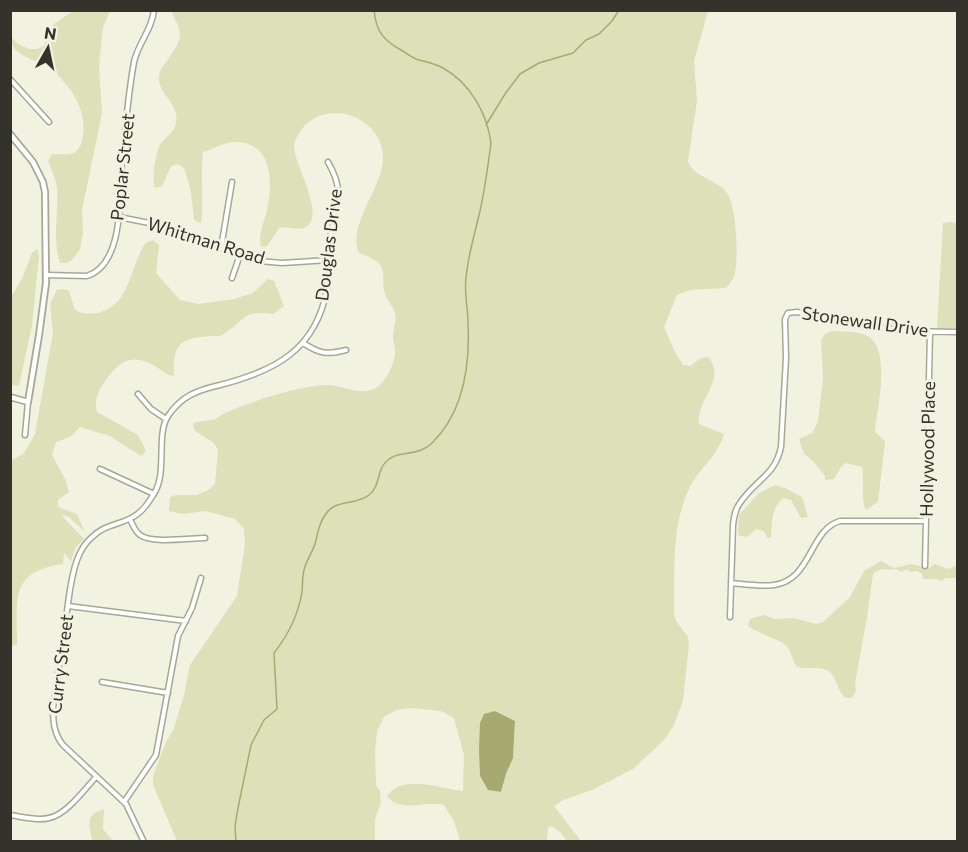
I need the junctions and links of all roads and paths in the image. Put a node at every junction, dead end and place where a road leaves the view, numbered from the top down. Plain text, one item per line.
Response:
1 (154, 10) edge
2 (10, 79) edge
3 (49, 122) dead end
4 (10, 134) edge
5 (328, 162) dead end
6 (232, 182) dead end
7 (119, 217) junction
8 (221, 248) junction
9 (240, 255) junction
10 (329, 260) junction
11 (46, 275) junction
12 (232, 278) dead end
13 (930, 332) junction
14 (957, 333) edge
15 (303, 343) junction
16 (346, 350) dead end
17 (138, 394) dead end
18 (10, 397) edge
19 (28, 402) junction
20 (166, 419) junction
21 (25, 435) dead end
22 (100, 469) dead end
23 (154, 494) junction
24 (130, 519) junction
25 (926, 521) junction
26 (206, 538) dead end
27 (925, 566) dead end
28 (201, 578) dead end
29 (731, 583) junction
30 (68, 606) junction
31 (730, 617) dead end
32 (186, 621) junction
33 (102, 682) dead end
34 (168, 693) junction
35 (96, 777) junction
36 (124, 802) junction
37 (10, 815) edge
38 (144, 842) edge

1 - 7 street, Poplar Street
2 - 3 street
4 - 11 street
5 - 10 street, Douglas Drive
6 - 8 street
7 - 8 street, Whitman Road
7 - 11 street, Poplar Street
8 - 9 street, Whitman Road
9 - 10 street, Whitman Road
9 - 12 street
10 - 15 street, Douglas Drive
11 - 19 street
13 - 14 street, Stonewall Drive
13 - 25 street, Hollywood Place
13 - 29 street, Stonewall Drive
15 - 16 street
15 - 20 street, Douglas Drive
17 - 20 street
18 - 19 street
19 - 21 street
20 - 23 street
22 - 23 street
23 - 24 street
24 - 26 street
24 - 30 street, Curry Street
25 - 27 street, Hollywood Place
25 - 29 street
28 - 32 street
29 - 31 street
30 - 32 street
30 - 35 street, Curry Street
32 - 34 street
33 - 34 street
34 - 36 street
35 - 36 street, Curry Street
35 - 37 street
36 - 38 street, Curry Street

